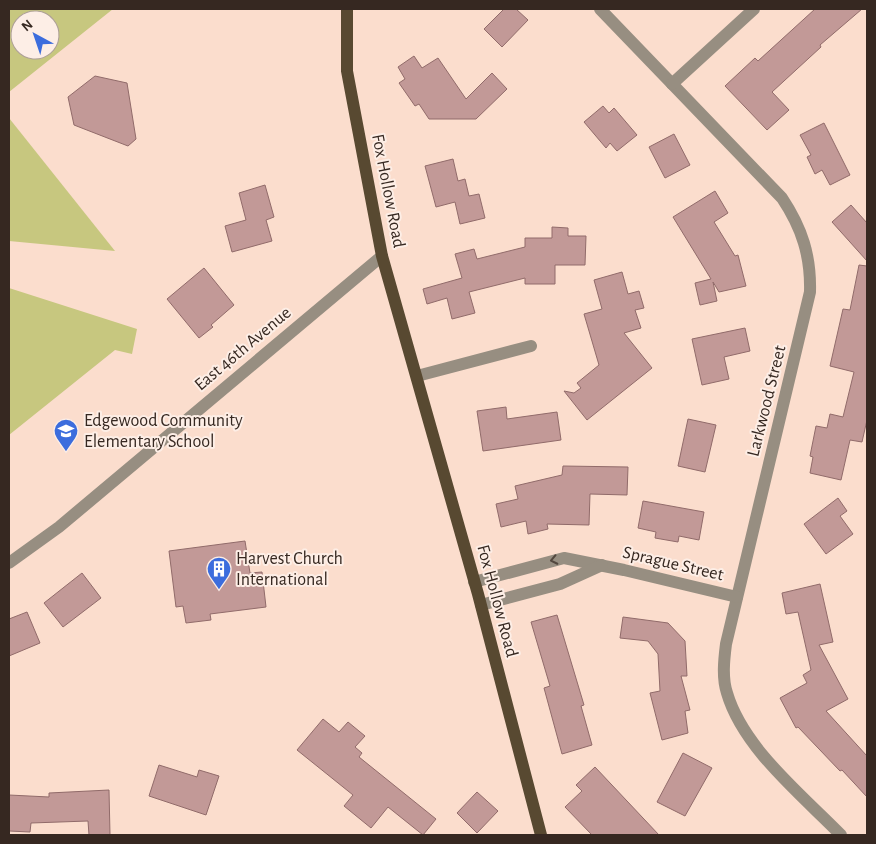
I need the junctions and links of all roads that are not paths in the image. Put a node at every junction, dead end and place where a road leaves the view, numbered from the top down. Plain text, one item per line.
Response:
1 (347, 9) edge
2 (600, 9) edge
3 (754, 9) edge
4 (672, 84) junction
5 (382, 256) junction
6 (531, 346) dead end
7 (417, 376) junction
8 (9, 563) edge
9 (602, 565) junction
10 (474, 582) junction
11 (737, 597) junction
12 (480, 605) junction
13 (541, 835) edge
14 (841, 835) edge

1 - 5 main road, Fox Hollow Road
2 - 4 street, Larkwood Street
3 - 4 street
4 - 11 street, Larkwood Street
5 - 7 main road, Fox Hollow Road
5 - 8 street, East 46th Avenue
6 - 7 street
7 - 10 main road, Fox Hollow Road
9 -> 10 street, Sprague Street
9 - 11 street, Sprague Street
9 - 12 street
10 - 12 main road, Fox Hollow Road
11 - 14 street, Larkwood Street
12 - 13 main road, Fox Hollow Road

